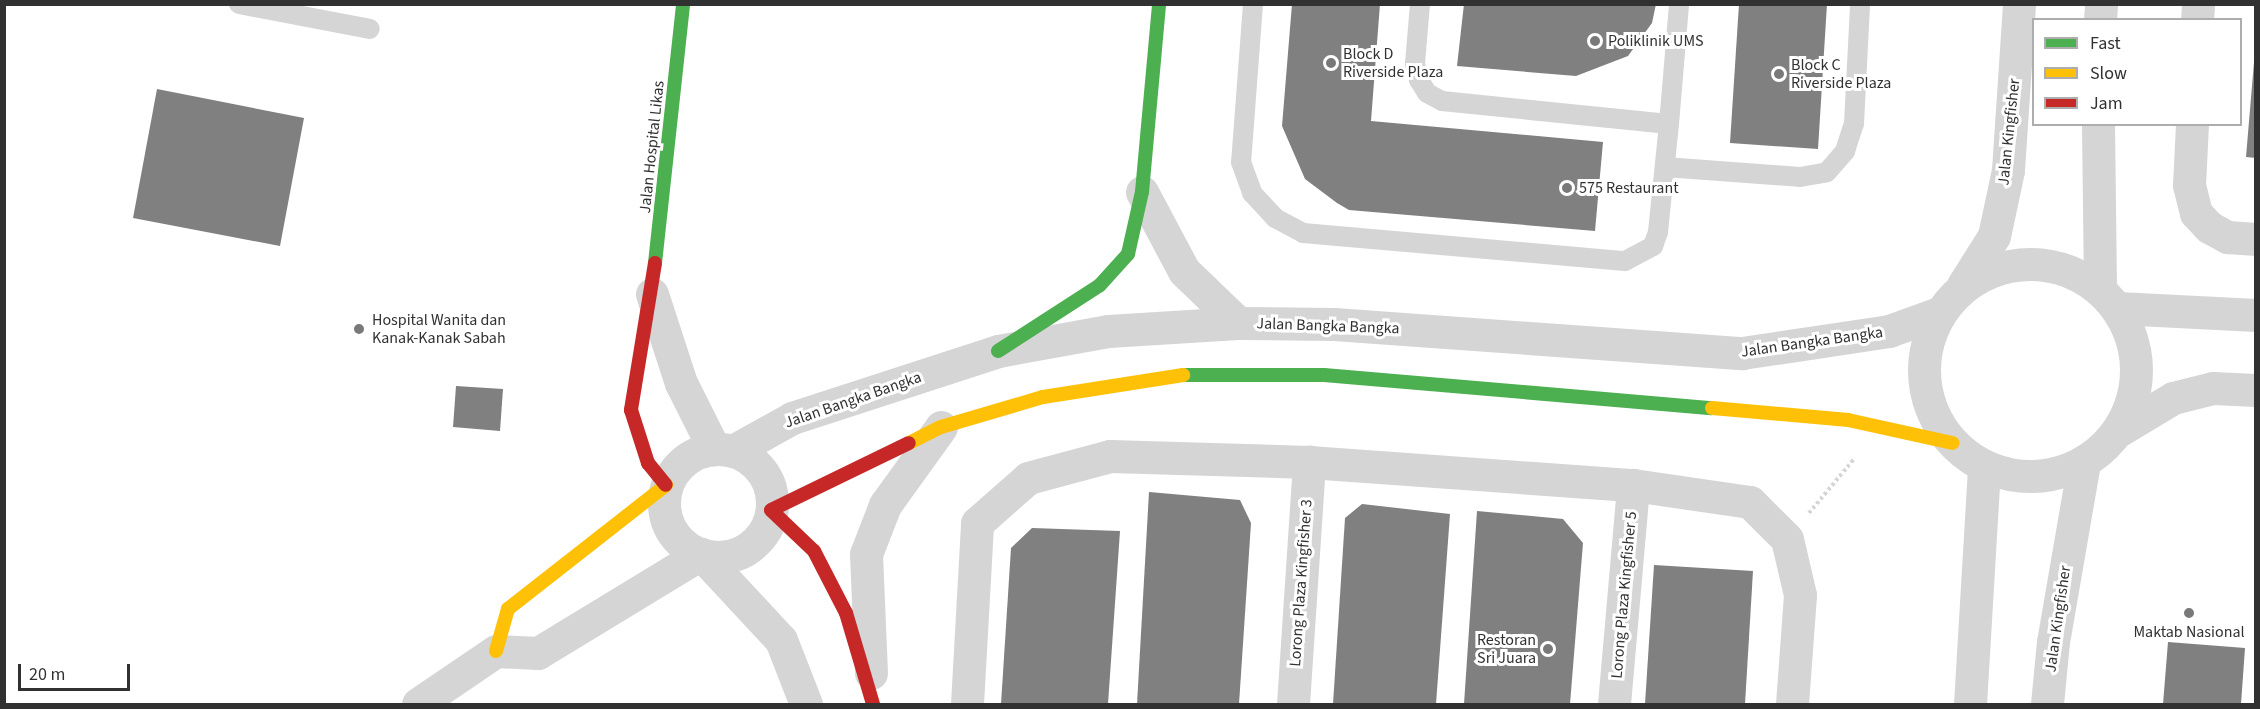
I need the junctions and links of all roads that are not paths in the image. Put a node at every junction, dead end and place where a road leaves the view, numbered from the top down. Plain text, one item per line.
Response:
1 (239, 4) edge
2 (683, 4) edge
3 (1159, 4) edge
4 (1253, 4) edge
5 (1420, 4) edge
6 (1679, 4) edge
7 (1860, 4) edge
8 (2019, 4) edge
9 (370, 29) dead end
10 (1669, 124) junction
11 (2098, 126) edge
12 (2192, 126) edge
13 (1665, 167) junction
14 (1142, 192) junction
15 (2256, 238) edge
16 (1962, 286) junction
17 (652, 294) junction
18 (2109, 298) junction
19 (1939, 313) junction
20 (2256, 315) edge
21 (1238, 323) junction
22 (998, 351) junction
23 (2256, 390) edge
24 (941, 427) junction
25 (2118, 431) junction
26 (1953, 442) junction
27 (724, 450) junction
28 (1309, 462) junction
29 (2084, 463) junction
30 (1984, 467) junction
31 (668, 483) junction
32 (1634, 485) junction
33 (771, 510) junction
34 (701, 554) junction
35 (496, 651) junction
36 (873, 699) edge
37 (418, 705) edge
38 (806, 705) edge
39 (967, 705) edge
40 (1293, 705) edge
41 (1614, 705) edge
42 (1792, 705) edge
43 (1970, 705) edge
44 (2047, 705) edge

1 - 9 lane
2 - 17 street, Jalan Hospital Likas
3 - 14 street
4 - 13 lane
5 - 10 lane
6 - 10 lane
7 - 13 lane
8 - 16 street, Jalan Kingfisher
10 - 13 lane
11 - 18 street
12 - 15 street
14 - 21 street
14 - 22 street
16 - 18 street
16 - 19 street
17 - 27 street
17 - 31 street, Jalan Hospital Likas
18 - 20 street
18 - 25 street
19 - 21 street, Jalan Bangka Bangka
19 - 26 street
21 - 22 street, Jalan Bangka Bangka
22 - 27 street, Jalan Bangka Bangka
23 - 25 street
24 - 26 street
24 - 33 street
24 - 36 street
25 - 29 street
26 - 30 street
27 - 31 street
27 - 33 street
28 - 32 street
28 - 39 street
28 - 40 street, Lorong Plaza Kingfisher 3
29 - 30 street
29 - 44 street, Jalan Kingfisher
30 - 43 street
31 - 34 street
31 - 35 street
32 - 41 street, Lorong Plaza Kingfisher 5
32 - 42 street
33 - 34 street
33 - 36 street
34 - 35 street
34 - 38 street
35 - 37 street

